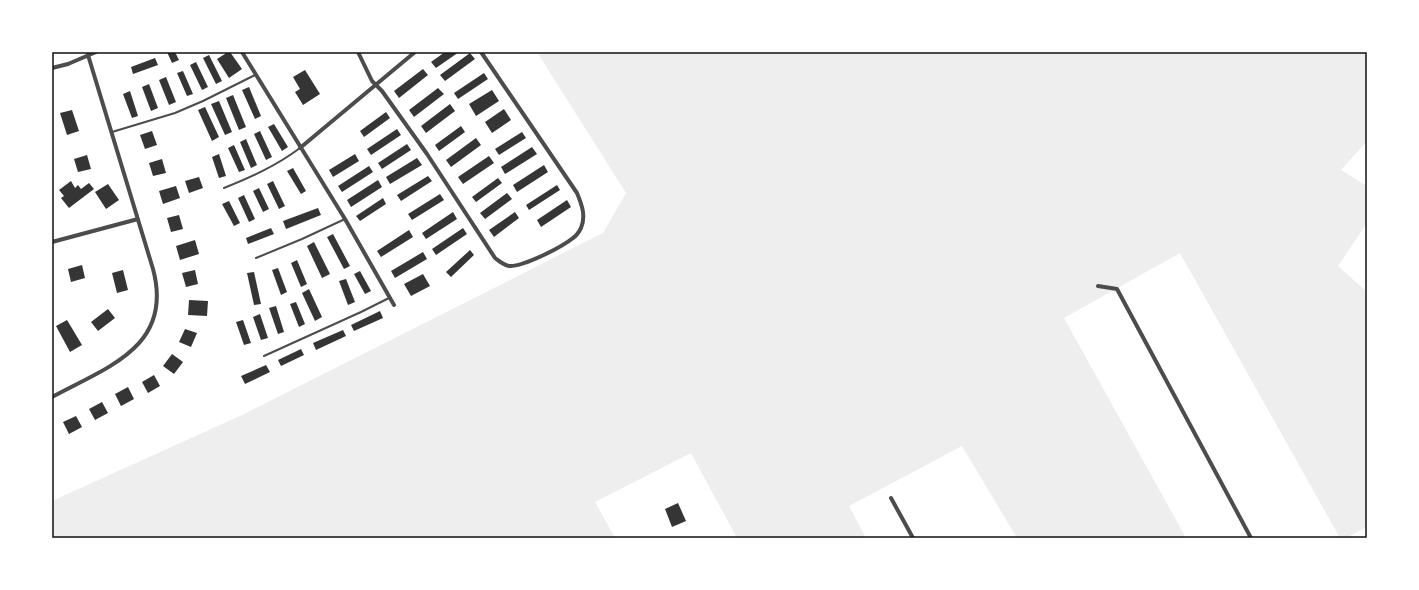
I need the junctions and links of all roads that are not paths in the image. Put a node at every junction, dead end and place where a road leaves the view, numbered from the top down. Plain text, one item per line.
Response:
1 (96, 52) edge
2 (242, 52) edge
3 (358, 52) edge
4 (415, 52) edge
5 (481, 52) edge
6 (88, 56) junction
7 (52, 68) edge
8 (255, 75) junction
9 (375, 85) junction
10 (112, 132) junction
11 (300, 148) junction
12 (224, 188) dead end
13 (138, 219) junction
14 (345, 219) junction
15 (52, 242) edge
16 (256, 258) dead end
17 (1098, 286) dead end
18 (390, 297) junction
19 (394, 305) dead end
20 (264, 356) dead end
21 (52, 396) edge
22 (891, 498) dead end
23 (914, 538) edge
24 (1251, 538) edge

1 - 6 street
2 - 8 street
3 - 9 street
4 - 9 street
5 - 9 street
6 - 7 street
6 - 10 street
8 - 10 lane
8 - 11 street
9 - 11 street
10 - 13 street
11 - 12 lane
11 - 14 street
13 - 15 street
13 - 21 street
14 - 16 lane
14 - 18 street
17 - 24 street
18 - 19 street
18 - 20 lane
22 - 23 street

